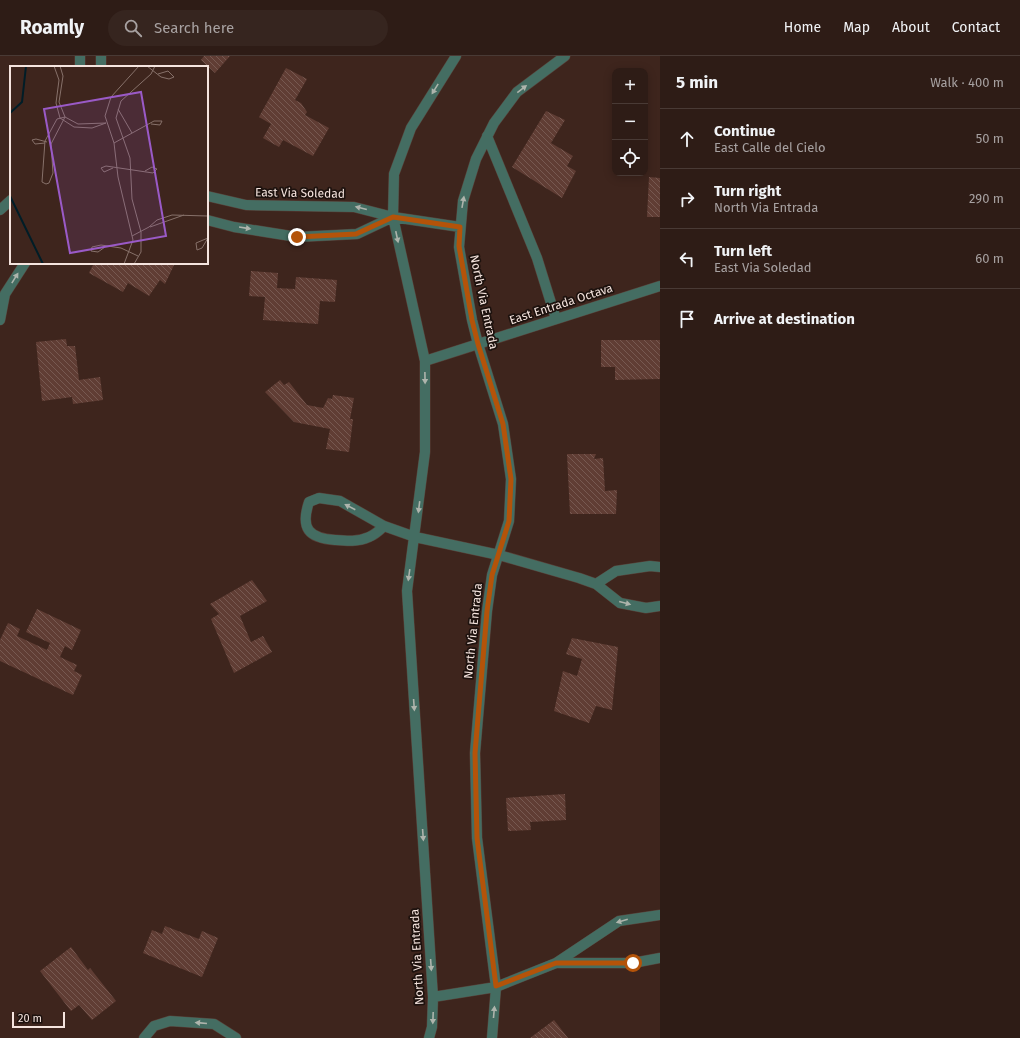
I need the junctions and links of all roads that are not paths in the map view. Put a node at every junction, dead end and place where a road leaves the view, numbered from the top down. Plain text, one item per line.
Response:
1 (456, 56) edge
2 (565, 56) edge
3 (487, 136) junction
4 (208, 196) edge
5 (10, 201) edge
6 (0, 210) edge
7 (393, 217) junction
8 (208, 220) edge
9 (460, 227) junction
10 (24, 264) edge
11 (660, 286) edge
12 (3, 292) edge
13 (556, 319) junction
14 (0, 320) edge
15 (478, 344) junction
16 (424, 361) junction
17 (384, 526) junction
18 (415, 537) junction
19 (499, 555) junction
20 (660, 567) edge
21 (596, 584) junction
22 (660, 606) edge
23 (660, 915) edge
24 (660, 958) edge
25 (556, 963) junction
26 (496, 986) junction
27 (433, 997) junction
28 (144, 1038) edge
29 (236, 1038) edge
30 (429, 1038) edge
31 (492, 1038) edge

1 -> 7 street, North Via Entrada
3 -> 2 street, North Via Entrada
9 -> 3 street, North Via Entrada
3 - 13 street
7 -> 4 street, East Via Soledad
5 - 6 street
8 -> 7 street
7 - 9 street, East Via Soledad
7 -> 16 street, North Via Entrada
9 - 15 street, North Via Entrada
12 -> 10 street
11 - 13 street, East Entrada Octava
12 - 14 street
13 - 15 street, East Entrada Octava
15 - 16 street, East Entrada Octava
15 - 19 street, North Via Entrada
16 -> 18 street, North Via Entrada
17 -> 17 street
17 - 18 street
18 - 19 street
18 -> 27 street, North Via Entrada
19 - 21 street
19 - 26 street, North Via Entrada
20 - 21 street
21 -> 22 street
23 -> 25 street
24 - 25 street
25 - 26 street
26 - 27 street
31 -> 26 street, North Via Entrada
27 -> 30 street, North Via Entrada
29 -> 28 street

